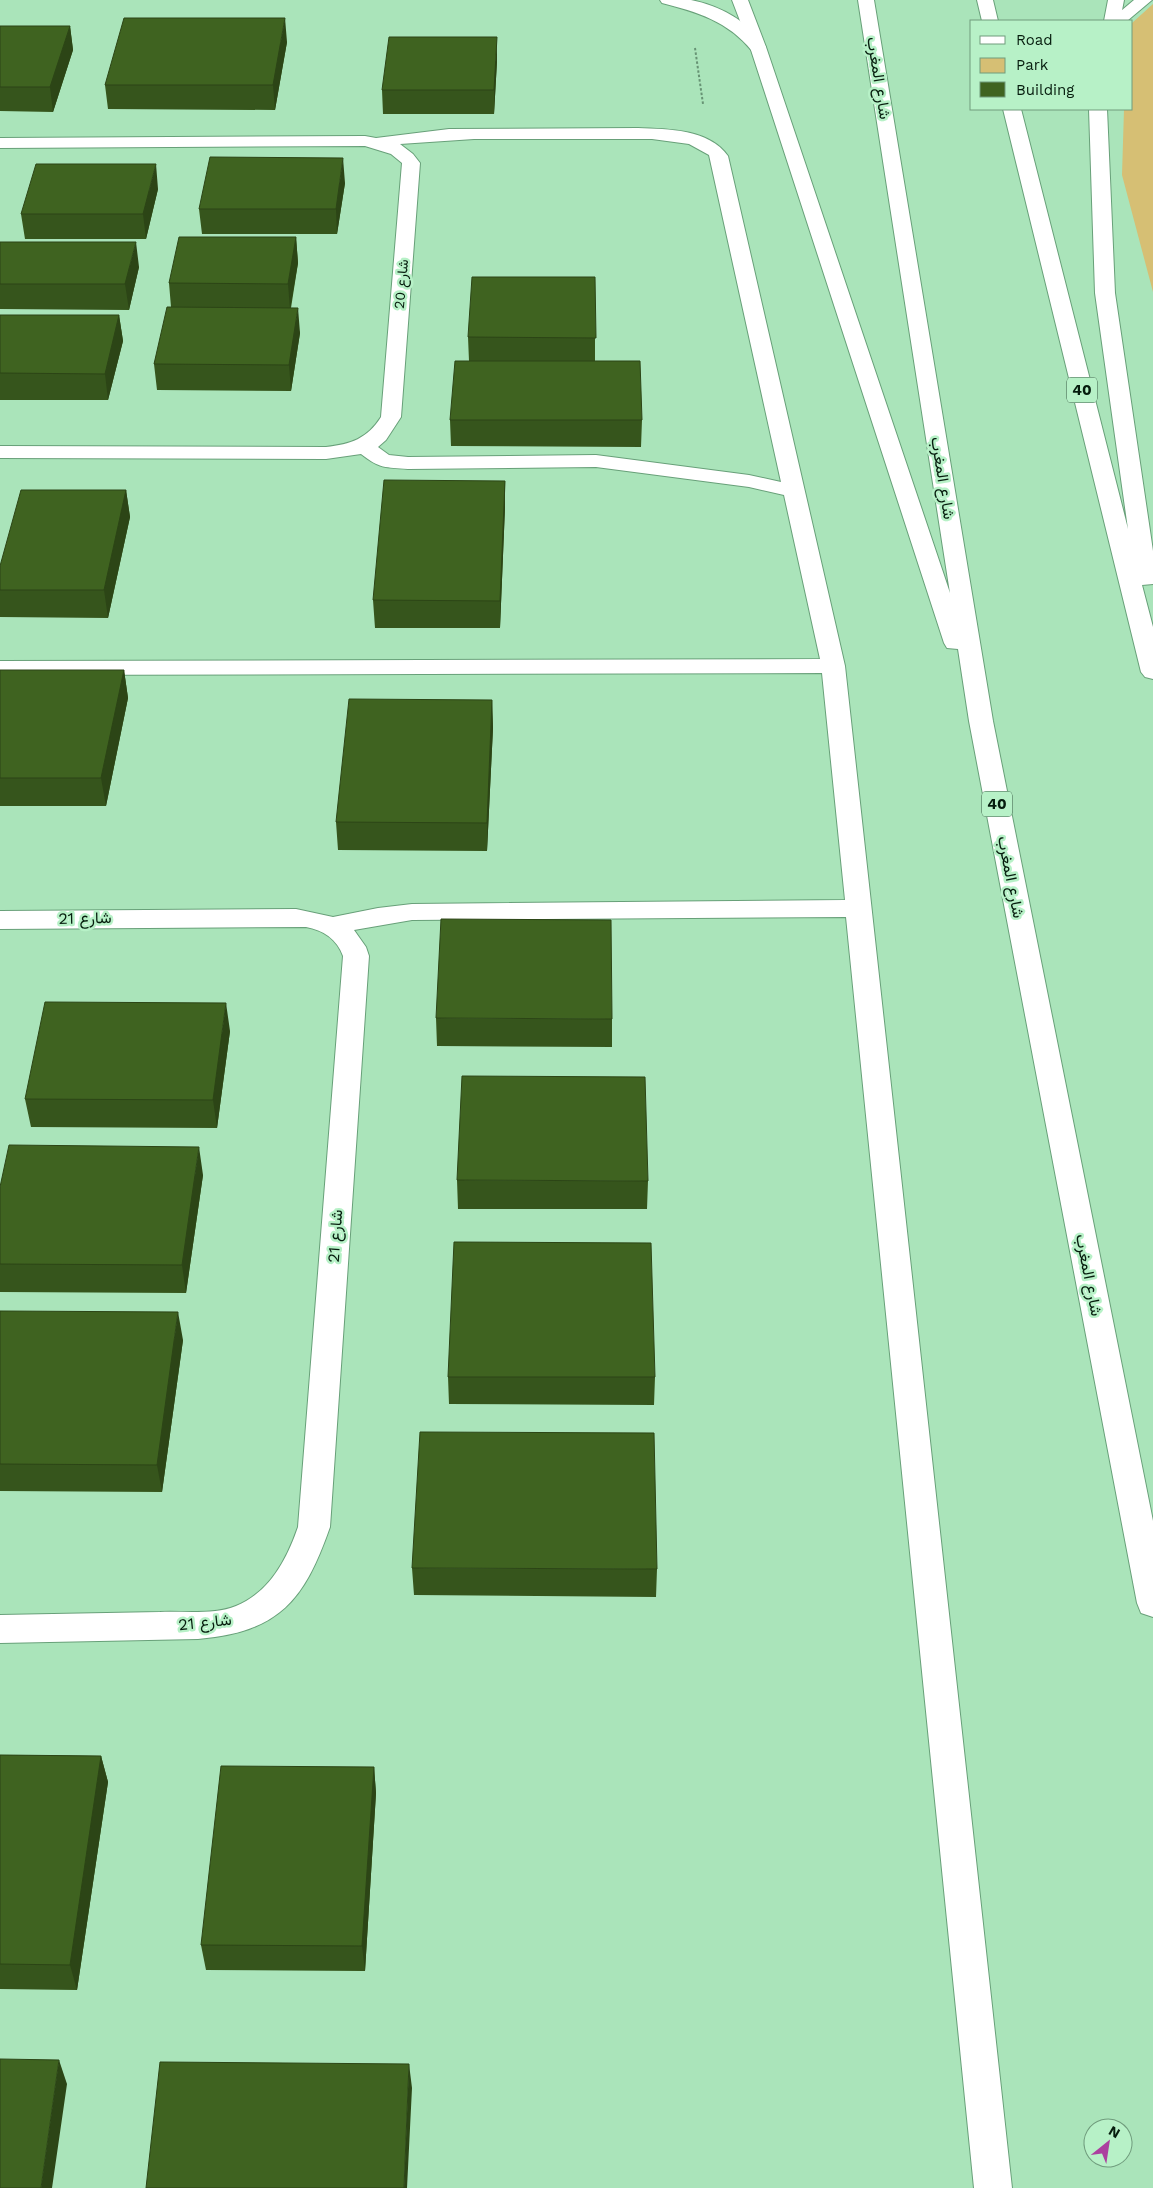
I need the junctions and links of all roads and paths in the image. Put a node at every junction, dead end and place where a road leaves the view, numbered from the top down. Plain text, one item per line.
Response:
1 (668, 0) edge
2 (740, 0) edge
3 (866, 0) edge
4 (984, 0) edge
5 (1116, 0) edge
6 (1144, 0) edge
7 (689, 5) junction
8 (990, 20) edge
9 (1112, 20) edge
10 (1118, 20) edge
11 (758, 47) junction
12 (1012, 110) edge
13 (1098, 110) edge
14 (0, 143) edge
15 (377, 143) junction
16 (708, 146) junction
17 (364, 446) junction
18 (0, 452) edge
19 (795, 491) junction
20 (1153, 630) edge
21 (833, 666) junction
22 (0, 668) edge
23 (1153, 672) edge
24 (981, 721) junction
25 (859, 908) junction
26 (0, 920) edge
27 (331, 926) junction
28 (1153, 1603) edge
29 (0, 1629) edge
30 (993, 2188) edge

1 - 7 main road
2 - 11 main road
3 - 24 main road, شارع المغرب / 40
4 - 8 main road
5 - 9 main road
6 - 10 main road
7 - 11 main road
7 - 16 path
11 - 24 main road
12 - 23 main road, 40
13 - 20 main road
14 - 15 main road, شارع 20
15 - 16 main road
15 - 17 main road, شارع 20
16 - 19 main road
17 - 18 main road, شارع 20
17 - 19 main road
19 - 21 main road
21 - 22 main road
21 - 25 main road
24 - 28 main road, شارع المغرب / 40
25 - 27 main road
25 - 30 main road
26 - 27 main road, شارع 21
27 - 29 main road, شارع 21

